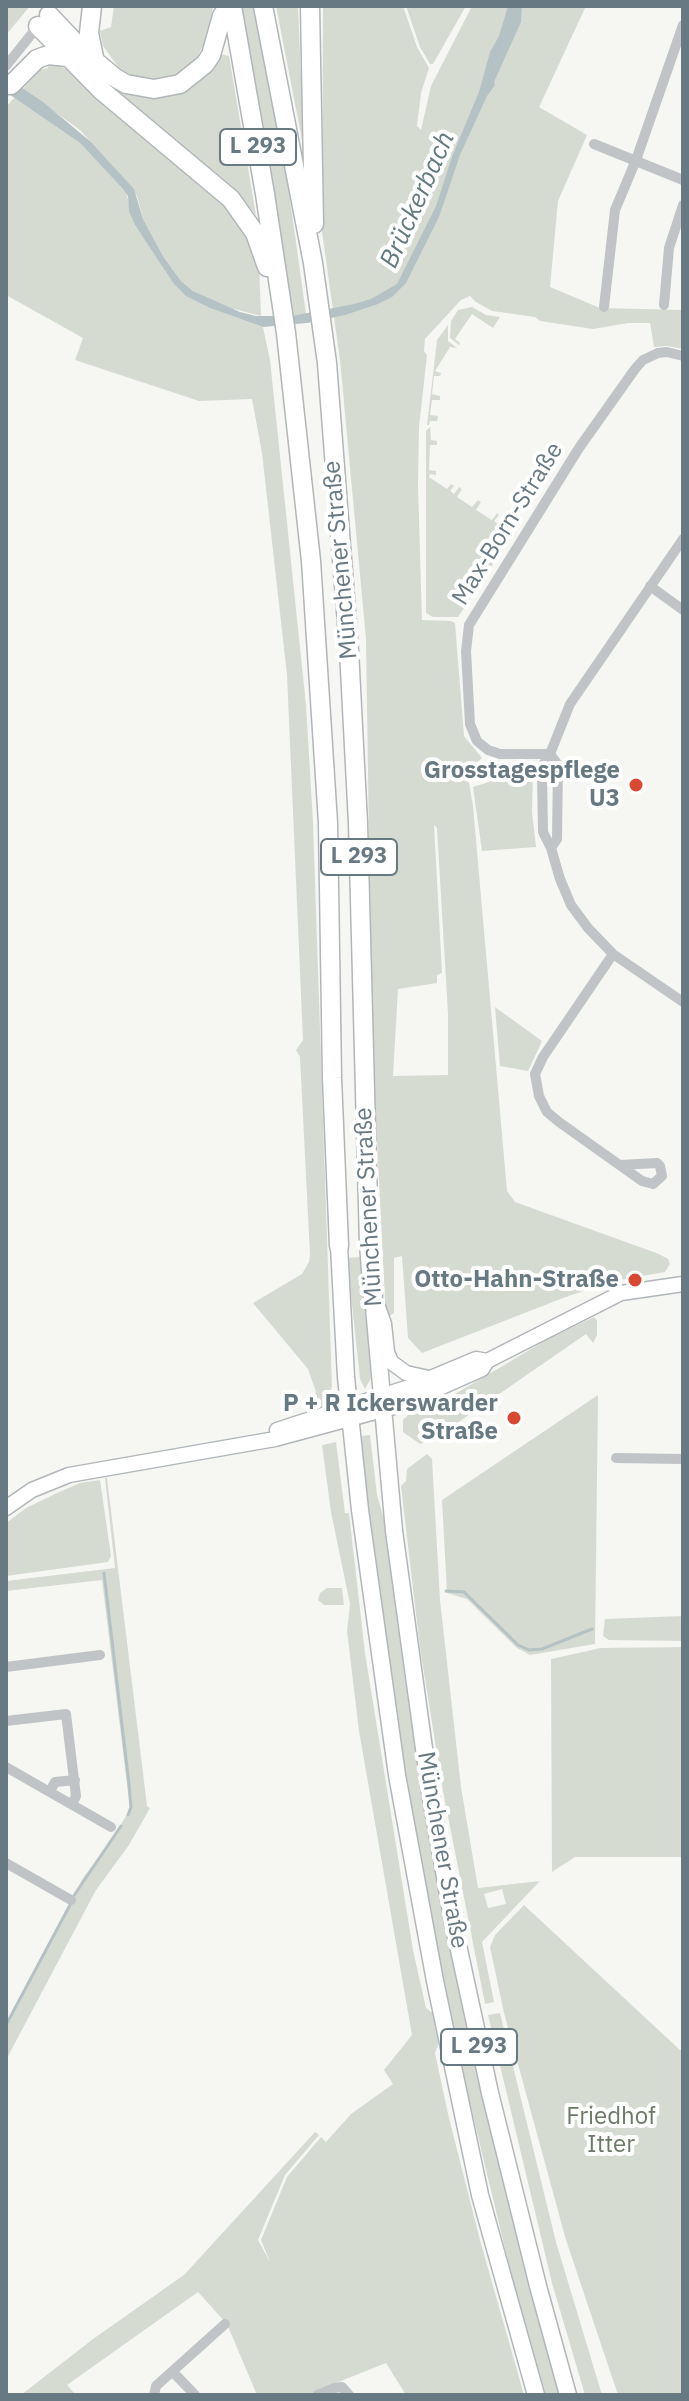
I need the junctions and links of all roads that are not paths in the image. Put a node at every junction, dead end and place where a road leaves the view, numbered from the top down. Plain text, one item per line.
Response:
1 (92, 6) edge
2 (230, 6) edge
3 (263, 6) edge
4 (310, 6) edge
5 (48, 16) edge
6 (683, 25) edge
7 (67, 57) junction
8 (95, 62) junction
9 (6, 66) edge
10 (6, 85) edge
11 (594, 144) dead end
12 (636, 160) junction
13 (683, 180) edge
14 (683, 205) edge
15 (313, 263) junction
16 (275, 289) junction
17 (664, 305) dead end
18 (604, 307) dead end
19 (683, 356) edge
20 (683, 539) edge
21 (650, 586) junction
22 (683, 610) edge
23 (550, 754) junction
24 (613, 954) junction
25 (683, 1002) edge
26 (620, 1165) dead end
27 (339, 1246) joint
28 (683, 1284) edge
29 (373, 1296) junction
30 (487, 1361) junction
31 (432, 1378) junction
32 (381, 1404) junction
33 (350, 1413) junction
34 (616, 1458) dead end
35 (683, 1459) edge
36 (6, 1508) edge
37 (100, 1655) dead end
38 (6, 1667) edge
39 (6, 1721) edge
40 (6, 1767) edge
41 (75, 1780) junction
42 (50, 1791) junction
43 (72, 1804) junction
44 (111, 1827) dead end
45 (6, 1863) edge
46 (71, 1900) dead end
47 (225, 2324) dead end
48 (173, 2372) junction
49 (154, 2395) edge
50 (195, 2395) edge
51 (317, 2395) edge
52 (349, 2395) edge
53 (536, 2395) edge
54 (568, 2395) edge

1 - 8 highway
2 - 8 highway
2 - 16 highway, Münchener Straße / L 293
3 - 15 highway, Münchener Straße / L 293
4 - 15 highway
5 - 7 highway
5 - 8 highway
5 - 9 street
6 - 12 street
7 - 10 highway
7 - 16 highway
11 - 12 street
12 - 13 street
12 - 18 street
14 - 17 street
15 - 29 highway, Münchener Straße / L 293
16 - 27 highway, Münchener Straße / L 293
19 - 23 street, Max-Born-Straße
20 - 21 street
21 - 22 street
21 - 23 street
23 - 24 street
24 - 25 street
24 - 26 street
27 - 33 main road, Münchener Straße / L 293
28 - 30 main road
29 - 31 main road
29 - 32 main road, Münchener Straße / L 293
30 - 31 main road
30 - 32 main road
31 - 32 main road
32 - 33 main road
32 - 54 main road, Münchener Straße / L 293
33 - 36 main road
33 - 53 main road, Münchener Straße / L 293
34 - 35 street
37 - 38 street
39 - 41 street
40 - 42 street
41 - 42 street
41 - 43 street
42 - 43 street
43 - 44 street
45 - 46 street
47 - 48 street
48 - 49 street
48 - 50 street
51 - 52 street

